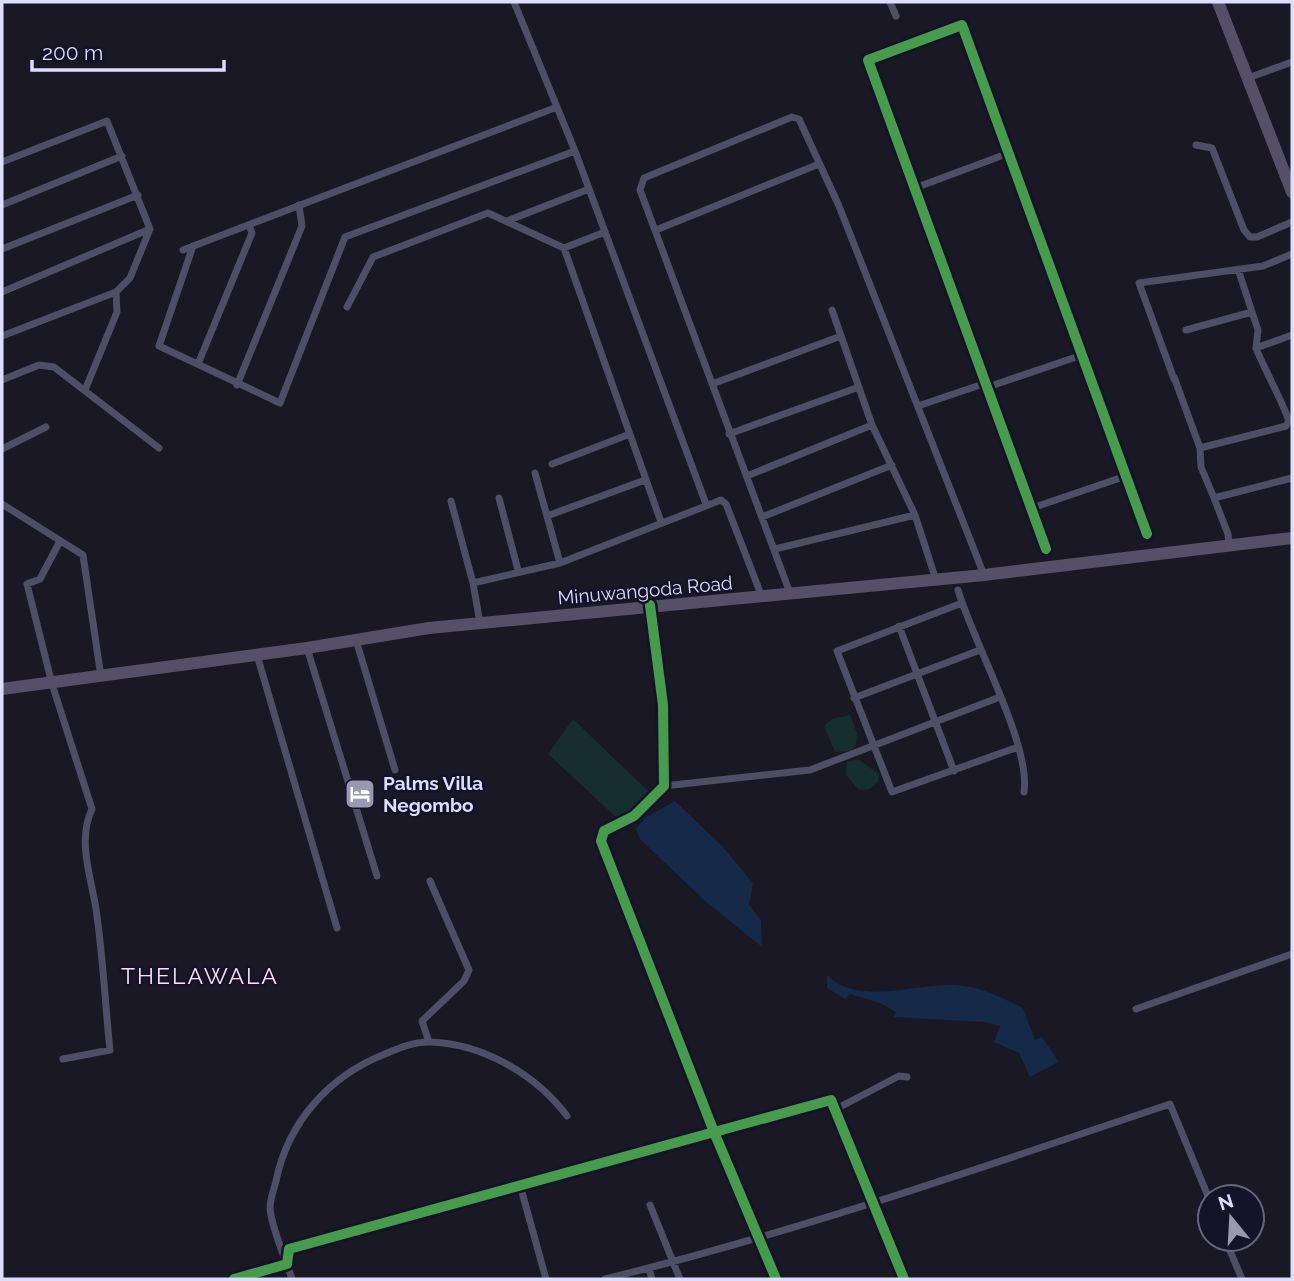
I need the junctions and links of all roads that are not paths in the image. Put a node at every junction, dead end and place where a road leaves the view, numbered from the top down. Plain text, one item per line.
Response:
1 (514, 2) edge
2 (890, 2) edge
3 (1218, 2) edge
4 (896, 16) dead end
5 (1292, 62) edge
6 (1248, 78) junction
7 (557, 107) junction
8 (1196, 145) dead end
9 (575, 151) junction
10 (1009, 153) junction
11 (122, 156) junction
12 (2, 162) edge
13 (819, 164) junction
14 (915, 188) junction
15 (589, 189) junction
16 (1292, 192) edge
17 (138, 195) junction
18 (2, 205) edge
19 (299, 205) junction
20 (506, 221) junction
21 (1292, 222) edge
22 (249, 225) junction
23 (150, 229) junction
24 (656, 230) junction
25 (605, 232) junction
26 (193, 246) junction
27 (564, 248) junction
28 (2, 249) edge
29 (183, 250) dead end
30 (1292, 254) edge
31 (1238, 269) junction
32 (2, 292) edge
33 (116, 292) junction
34 (347, 307) dead end
35 (832, 310) dead end
36 (1252, 312) junction
37 (1185, 330) dead end
38 (1292, 335) edge
39 (2, 336) edge
40 (841, 336) junction
41 (1256, 348) junction
42 (1082, 355) junction
43 (198, 364) junction
44 (1174, 377) dead end
45 (2, 380) edge
46 (712, 384) junction
47 (237, 385) junction
48 (987, 385) junction
49 (859, 387) junction
50 (85, 390) junction
51 (1185, 405) junction
52 (918, 406) junction
53 (872, 425) junction
54 (46, 427) dead end
55 (629, 434) junction
56 (729, 434) junction
57 (159, 447) dead end
58 (1200, 448) junction
59 (2, 449) edge
60 (552, 464) dead end
61 (892, 465) junction
62 (535, 473) dead end
63 (747, 476) junction
64 (1126, 476) junction
65 (1292, 478) edge
66 (645, 480) junction
67 (499, 498) dead end
68 (1214, 498) junction
69 (450, 501) dead end
70 (2, 504) edge
71 (706, 504) junction
72 (1032, 508) junction
73 (915, 515) junction
74 (547, 516) junction
75 (762, 517) junction
76 (661, 522) junction
77 (1147, 534) dead end
78 (1292, 538) edge
79 (59, 543) junction
80 (1229, 544) junction
81 (775, 549) junction
82 (1046, 549) dead end
83 (560, 562) junction
84 (518, 570) junction
85 (984, 575) junction
86 (936, 579) junction
87 (473, 583) junction
88 (958, 590) dead end
89 (790, 593) junction
90 (762, 597) junction
91 (962, 603) junction
92 (650, 605) junction
93 (480, 623) junction
94 (899, 626) junction
95 (356, 640) junction
96 (307, 648) junction
97 (980, 649) junction
98 (257, 655) junction
99 (917, 674) junction
100 (101, 677) junction
101 (52, 684) junction
102 (2, 689) edge
103 (1000, 697) junction
104 (854, 698) junction
105 (936, 724) junction
106 (873, 746) junction
107 (1018, 747) junction
108 (395, 770) dead end
109 (954, 771) junction
110 (664, 786) junction
111 (1024, 792) dead end
112 (377, 876) dead end
113 (430, 881) dead end
114 (337, 928) dead end
115 (1292, 954) edge
116 (1136, 1009) dead end
117 (429, 1042) junction
118 (63, 1059) dead end
119 (908, 1077) dead end
120 (836, 1109) junction
121 (568, 1116) dead end
122 (714, 1132) junction
123 (1202, 1183) edge
124 (520, 1185) junction
125 (873, 1204) junction
126 (650, 1205) dead end
127 (760, 1239) junction
128 (1231, 1253) edge
129 (673, 1263) junction
130 (287, 1264) junction
131 (649, 1269) junction
132 (234, 1279) edge
133 (292, 1279) edge
134 (546, 1279) edge
135 (605, 1279) edge
136 (652, 1279) edge
137 (680, 1279) edge
138 (776, 1279) edge
139 (904, 1279) edge
140 (1242, 1279) edge

1 - 7 street
2 - 4 street
3 - 6 main road
5 - 6 street
6 - 16 main road
7 - 9 street
7 - 19 street
8 - 21 street
9 - 15 street
9 - 47 street
10 - 14 street
10 - 14 street
10 - 42 street
11 - 12 street
11 - 17 street
11 - 18 street
13 - 24 street
13 - 24 street
13 - 52 street
14 - 48 street
15 - 20 street
15 - 25 street
17 - 23 street
17 - 28 street
19 - 22 street
19 - 47 street
20 - 27 street
20 - 34 street
22 - 26 street
22 - 43 street
23 - 32 street
23 - 33 street
24 - 46 street
25 - 27 street
25 - 71 street
26 - 29 street
26 - 43 street
27 - 55 street
30 - 31 street
31 - 36 street
31 - 51 street
33 - 39 street
33 - 50 street
35 - 40 street
36 - 37 street
36 - 41 street
38 - 41 street
40 - 46 street
40 - 49 street
41 - 58 street
42 - 48 street
42 - 64 street
43 - 47 street
44 - 51 street
45 - 50 street
46 - 56 street
48 - 52 street
48 - 72 street
49 - 53 street
49 - 56 street
50 - 57 street
51 - 58 street
52 - 85 street
53 - 61 street
53 - 63 street
54 - 59 street
55 - 60 street
55 - 66 street
56 - 63 street
58 - 68 street
61 - 73 street
61 - 75 street
62 - 74 street
63 - 75 street
64 - 72 street
64 - 77 street
65 - 68 street
66 - 74 street
66 - 76 street
67 - 84 street
68 - 80 street
69 - 87 street
70 - 79 street
71 - 76 street
71 - 90 street
72 - 82 street
73 - 81 street
73 - 86 street
74 - 83 street
75 - 81 street
76 - 83 street
78 - 80 main road, Minuwangoda Road
79 - 100 street
79 - 101 street
80 - 85 main road, Minuwangoda Road
81 - 89 street
83 - 84 street
84 - 87 street
85 - 86 main road, Minuwangoda Road
86 - 89 main road, Minuwangoda Road
87 - 93 street
88 - 91 street
89 - 90 main road, Minuwangoda Road
90 - 92 main road, Minuwangoda Road
91 - 94 street
91 - 97 street
92 - 93 main road, Minuwangoda Road
92 - 110 street
93 - 95 main road, Minuwangoda Road
94 - 99 street
94 - 104 street
95 - 96 main road, Minuwangoda Road
95 - 108 street
96 - 98 main road, Minuwangoda Road
96 - 112 street
97 - 99 street
97 - 103 street
98 - 100 main road, Minuwangoda Road
98 - 114 street
99 - 104 street
99 - 105 street
100 - 101 main road, Minuwangoda Road
101 - 102 main road, Minuwangoda Road
101 - 118 street
103 - 105 street
103 - 107 street
104 - 106 street
105 - 106 street
105 - 109 street
106 - 109 street
106 - 110 street
107 - 109 street
107 - 111 street
110 - 122 street
113 - 117 street
115 - 116 street
117 - 121 street
117 - 130 street
119 - 120 street
120 - 122 street
120 - 125 street
122 - 124 street
122 - 127 street
123 - 125 street
124 - 130 street
124 - 134 street
125 - 127 street
125 - 139 street
126 - 129 street
127 - 129 street
127 - 138 street
128 - 140 street
129 - 131 street
129 - 137 street
130 - 132 street
130 - 133 street
131 - 135 street
131 - 136 street

